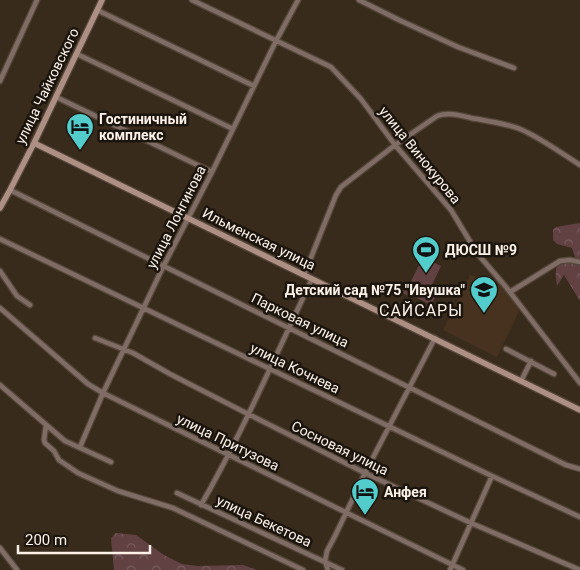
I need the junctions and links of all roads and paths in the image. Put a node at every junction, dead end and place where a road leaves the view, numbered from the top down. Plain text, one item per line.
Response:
1 (37, 0) edge
2 (102, 0) edge
3 (192, 0) edge
4 (298, 0) edge
5 (360, 0) edge
6 (97, 10) junction
7 (276, 41) junction
8 (77, 54) junction
9 (514, 68) dead end
10 (0, 81) edge
11 (254, 86) junction
12 (56, 97) junction
13 (233, 129) junction
14 (34, 143) junction
15 (396, 145) junction
16 (580, 165) edge
17 (212, 172) junction
18 (10, 190) junction
19 (0, 208) edge
20 (188, 219) junction
21 (0, 240) edge
22 (580, 262) edge
23 (164, 265) junction
24 (0, 271) edge
25 (304, 275) junction
26 (312, 279) junction
27 (510, 292) junction
28 (30, 305) dead end
29 (0, 308) edge
30 (144, 308) junction
31 (289, 327) junction
32 (95, 338) dead end
33 (434, 338) junction
34 (124, 349) junction
35 (506, 349) dead end
36 (530, 362) junction
37 (269, 368) junction
38 (554, 374) dead end
39 (521, 381) junction
40 (580, 383) edge
41 (0, 385) edge
42 (410, 387) junction
43 (103, 393) junction
44 (580, 410) edge
45 (248, 414) junction
46 (46, 425) junction
47 (389, 427) junction
48 (80, 448) junction
49 (228, 454) junction
50 (111, 462) dead end
51 (580, 469) edge
52 (365, 473) junction
53 (492, 476) junction
54 (177, 493) dead end
55 (201, 504) junction
56 (347, 513) junction
57 (580, 517) edge
58 (471, 523) junction
59 (0, 548) edge
60 (325, 561) junction
61 (451, 567) edge
62 (17, 570) edge
63 (303, 570) edge
64 (328, 570) edge
65 (342, 570) edge
66 (463, 570) edge
67 (580, 570) edge

1 - 10 street
2 - 6 main road, улица Чайковского
3 - 7 street, улица Винокурова
4 - 7 street, улица Лонгинова
5 - 9 street
6 - 8 main road, улица Чайковского
6 - 11 street
7 - 11 street, улица Лонгинова
7 - 15 street, улица Винокурова
8 - 12 main road, улица Чайковского
8 - 13 street
11 - 13 street, улица Лонгинова
12 - 14 main road, улица Чайковского
12 - 17 street
13 - 17 street, улица Лонгинова
14 - 18 main road, улица Чайковского
14 - 20 main road, Ильменская улица
15 - 16 street
15 - 25 street
15 - 27 street, улица Винокурова
17 - 20 street, улица Лонгинова
18 - 19 main road, улица Чайковского
18 - 23 street, Парковая улица
20 - 23 street, улица Лонгинова
20 - 25 main road, Ильменская улица
21 - 30 street, улица Кочнева
22 - 27 street
23 - 30 street, улица Лонгинова
23 - 31 street, Парковая улица
24 - 28 street
25 - 26 main road, Ильменская улица
26 - 31 street
26 - 33 main road, Ильменская улица
27 - 40 street, улица Винокурова
29 - 43 street, улица Притузова
30 - 34 street, улица Лонгинова
30 - 37 street, улица Кочнева
31 - 37 street
31 - 42 street, Парковая улица
32 - 34 street, Сосновая улица
33 - 39 main road, Ильменская улица
33 - 42 street
34 - 43 street, улица Лонгинова
34 - 45 street, Сосновая улица
35 - 36 street
36 - 38 street
36 - 39 street
37 - 45 street
37 - 47 street, улица Кочнева
39 - 44 main road, Ильменская улица
41 - 46 street
42 - 47 street
42 - 51 street, Парковая улица
43 - 48 street, улица Лонгинова
43 - 49 street, улица Притузова
45 - 49 street
45 - 52 street, Сосновая улица
46 - 48 street
46 - 63 street
47 - 52 street
47 - 53 street, улица Кочнева
48 - 50 street
49 - 55 street
49 - 56 street, улица Притузова
52 - 56 street
52 - 58 street, Сосновая улица
53 - 57 street, улица Кочнева
53 - 58 street
54 - 55 street, улица Бекетова
55 - 60 street, улица Бекетова
56 - 60 street
56 - 61 street, улица Притузова
58 - 61 street
58 - 67 street, Сосновая улица
59 - 62 street
60 - 64 street
60 - 65 street, улица Бекетова
61 - 66 street, улица Притузова

